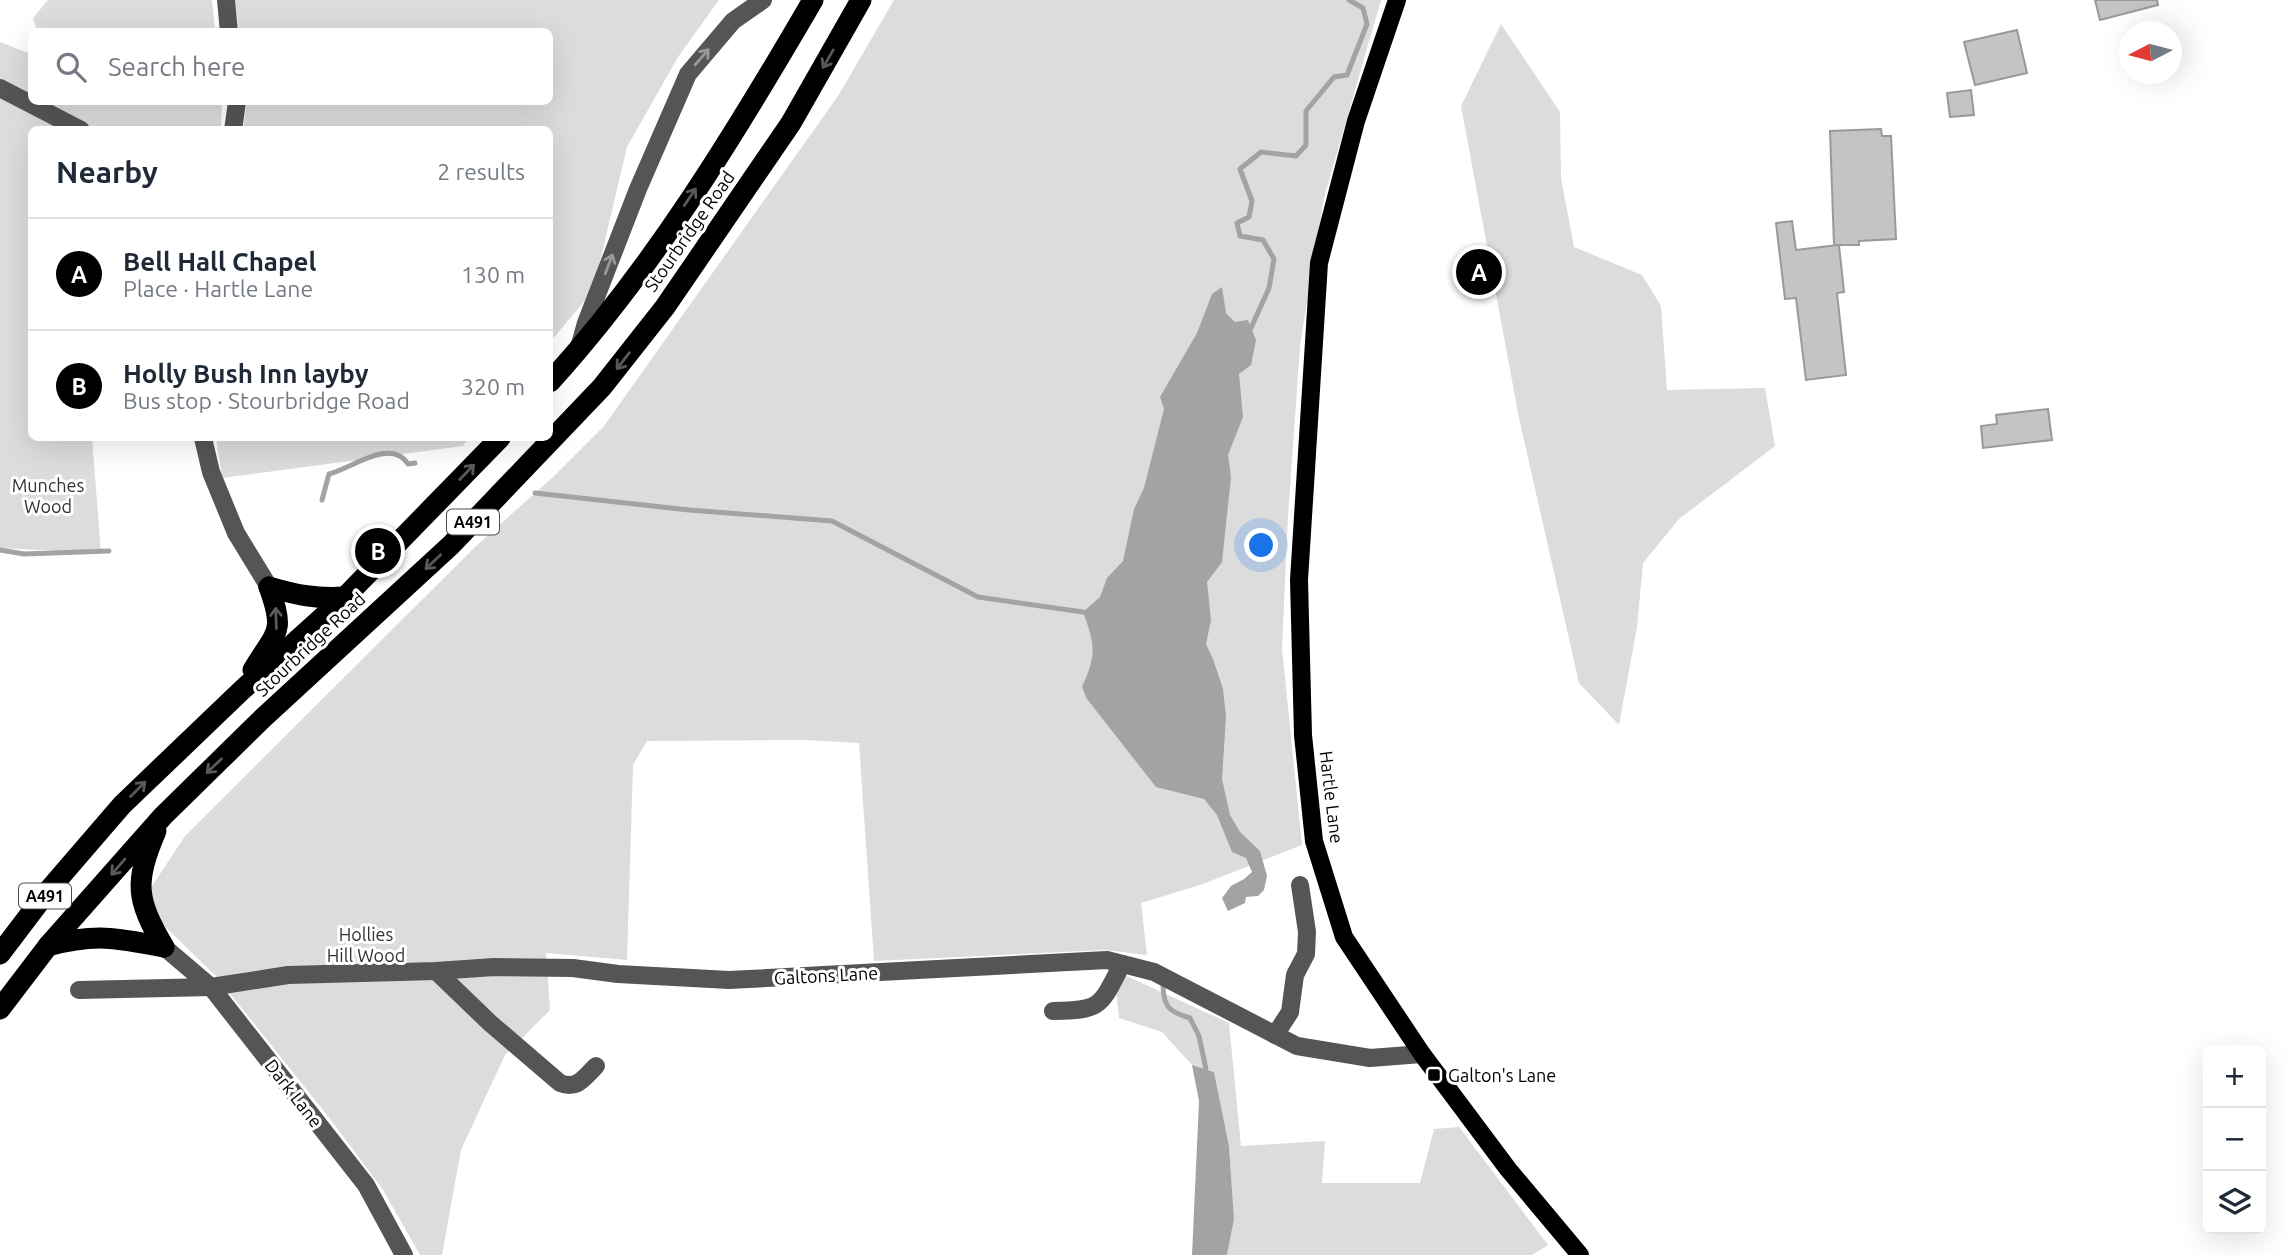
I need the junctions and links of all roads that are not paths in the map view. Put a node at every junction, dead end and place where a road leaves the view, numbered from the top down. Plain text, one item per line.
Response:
1 (226, 0) edge
2 (763, 0) edge
3 (813, 0) edge
4 (861, 0) edge
5 (1397, 0) edge
6 (229, 28) edge
7 (0, 88) edge
8 (28, 103) edge
9 (32, 105) edge
10 (237, 105) edge
11 (72, 126) edge
12 (234, 126) edge
13 (578, 351) junction
14 (553, 379) edge
15 (553, 438) edge
16 (204, 441) edge
17 (497, 441) edge
18 (550, 441) edge
19 (269, 587) junction
20 (345, 597) junction
21 (242, 690) junction
22 (163, 816) junction
23 (1300, 885) dead end
24 (48, 946) junction
25 (164, 947) junction
26 (0, 954) edge
27 (1122, 964) junction
28 (436, 971) junction
29 (211, 987) junction
30 (79, 990) dead end
31 (0, 1009) edge
32 (1053, 1011) dead end
33 (1275, 1035) junction
34 (1422, 1054) junction
35 (596, 1066) dead end
36 (404, 1255) edge
37 (1580, 1255) edge

1 - 6 street
13 -> 2 street
13 -> 3 highway, Stourbridge Road
4 -> 15 highway, Stourbridge Road / A491
5 - 34 main road, Hartle Lane
7 - 8 street
9 - 11 street
10 - 12 street
13 - 14 highway, Stourbridge Road
16 - 19 street
20 -> 17 highway, Stourbridge Road / A491
18 -> 22 highway, Stourbridge Road / A491
19 - 20 highway
21 -> 19 highway
20 - 21 highway, Stourbridge Road / A491
26 -> 21 highway, Stourbridge Road / A491
22 -> 24 highway, Stourbridge Road / A491
22 - 25 highway
23 - 33 street
24 - 25 highway
24 - 31 highway, Stourbridge Road / A491
25 - 29 street, Dark Lane
27 - 28 street, Galtons Lane
27 - 32 street
27 - 33 street, Galtons Lane
28 - 29 street, Galtons Lane
28 - 35 street
29 - 30 street, Galtons Lane
29 - 36 street, Dark Lane
33 - 34 street, Galtons Lane
34 - 37 main road, Hartle Lane

